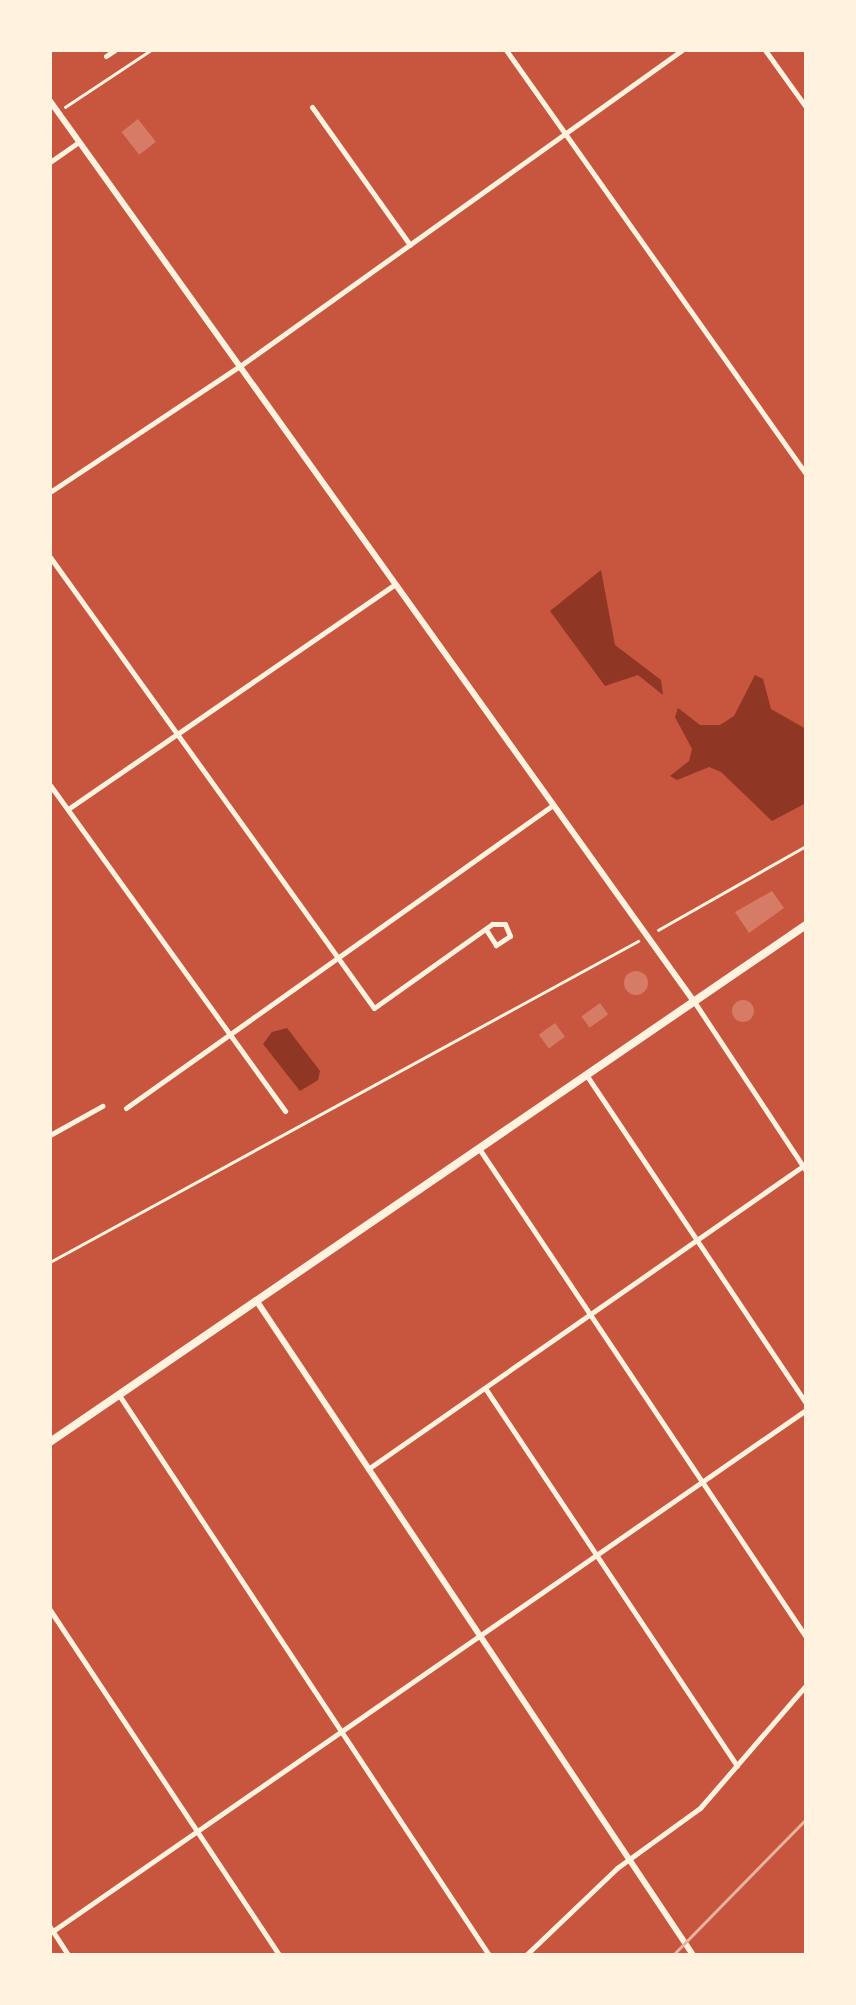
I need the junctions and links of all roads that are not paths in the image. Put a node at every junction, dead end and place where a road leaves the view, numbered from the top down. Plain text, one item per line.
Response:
1 (114, 50) edge
2 (506, 50) edge
3 (682, 50) edge
4 (765, 50) edge
5 (106, 56) dead end
6 (50, 101) edge
7 (312, 107) dead end
8 (806, 107) edge
9 (567, 136) junction
10 (79, 142) junction
11 (50, 162) edge
12 (410, 245) junction
13 (240, 366) junction
14 (806, 474) edge
15 (50, 492) edge
16 (50, 557) edge
17 (396, 584) junction
18 (177, 734) junction
19 (50, 784) edge
20 (554, 805) junction
21 (68, 810) junction
22 (806, 925) edge
23 (487, 931) junction
24 (337, 956) junction
25 (693, 1000) junction
26 (228, 1032) junction
27 (586, 1074) junction
28 (102, 1106) dead end
29 (126, 1108) dead end
30 (285, 1111) dead end
31 (50, 1134) edge
32 (478, 1148) junction
33 (804, 1169) edge
34 (697, 1240) junction
35 (256, 1300) junction
36 (590, 1314) junction
37 (485, 1388) junction
38 (119, 1395) junction
39 (806, 1406) edge
40 (50, 1442) edge
41 (368, 1470) junction
42 (702, 1481) junction
43 (596, 1555) junction
44 (50, 1610) edge
45 (479, 1636) junction
46 (806, 1637) edge
47 (806, 1685) edge
48 (341, 1732) junction
49 (736, 1766) junction
50 (198, 1832) junction
51 (628, 1858) junction
52 (51, 1931) edge
53 (68, 1955) edge
54 (280, 1955) edge
55 (489, 1955) edge
56 (526, 1955) edge
57 (693, 1955) edge

1 - 5 street
2 - 9 street
3 - 9 street
4 - 8 street
6 - 10 street
7 - 12 street
9 - 12 street
9 - 14 street
10 - 11 street
10 - 13 street
12 - 13 street
13 - 15 street
13 - 17 street
16 - 18 street
17 - 18 street
17 - 20 street
18 - 21 street
18 - 24 street
19 - 21 street
20 - 24 street
20 - 25 street
21 - 26 street
22 - 25 main road
23 - 23 street
23 - 24 street
24 - 26 street
25 - 27 main road
25 - 33 street
26 - 29 street
26 - 30 street
27 - 32 main road
27 - 34 street
28 - 31 street
32 - 35 main road
32 - 36 street
33 - 34 street
34 - 36 street
34 - 39 street
35 - 38 main road
35 - 41 street
36 - 37 street
36 - 42 street
37 - 41 street
37 - 43 street
38 - 40 main road
38 - 48 street
39 - 42 street
41 - 45 street
42 - 43 street
42 - 46 street
43 - 45 street
43 - 49 street
44 - 50 street
45 - 48 street
45 - 51 street
47 - 49 street
48 - 50 street
48 - 55 street
49 - 51 street
50 - 52 street
50 - 54 street
51 - 56 street
51 - 57 street
52 - 53 street

